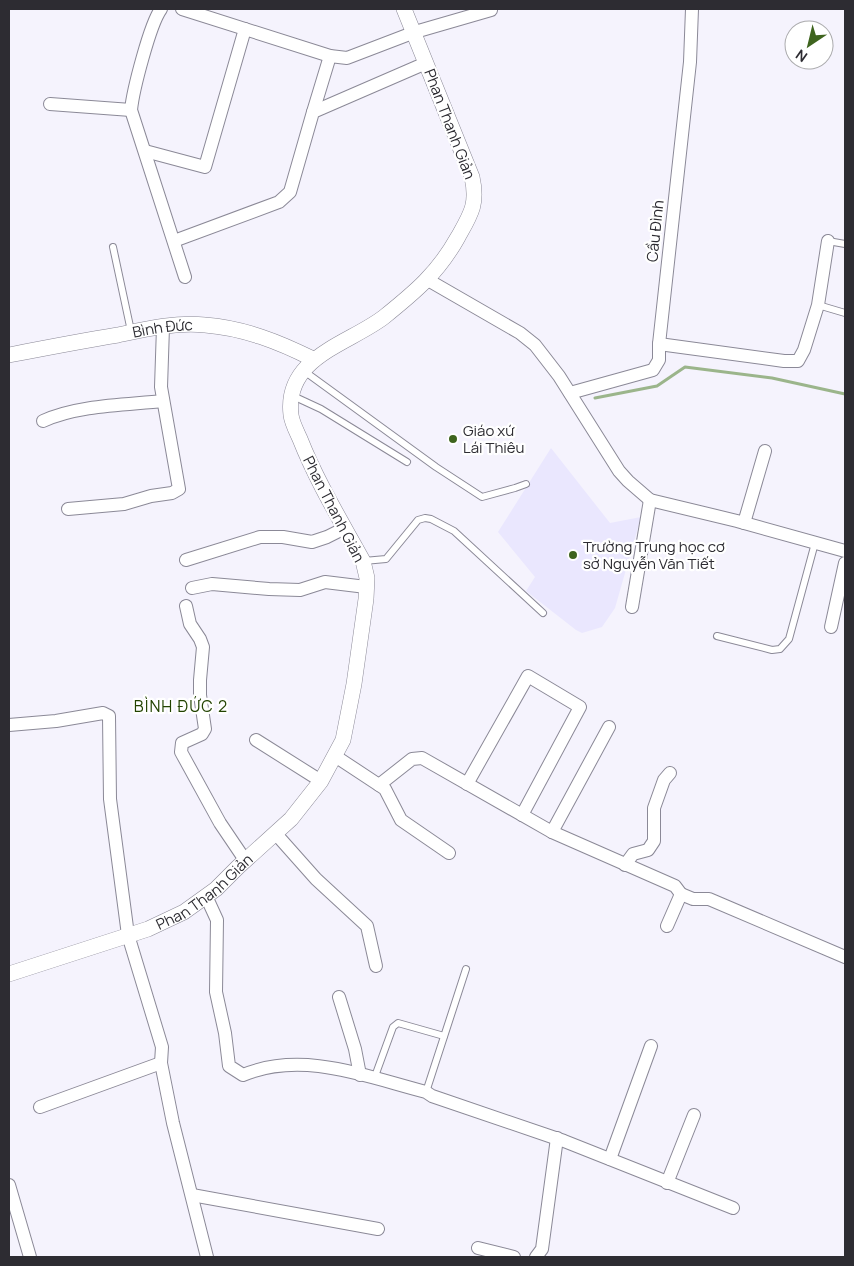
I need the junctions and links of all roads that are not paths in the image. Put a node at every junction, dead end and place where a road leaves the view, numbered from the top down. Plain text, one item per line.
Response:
1 (161, 9) edge
2 (182, 9) edge
3 (404, 9) edge
4 (692, 9) edge
5 (492, 10) dead end
6 (245, 29) junction
7 (415, 32) junction
8 (330, 56) junction
9 (426, 63) junction
10 (50, 104) dead end
11 (131, 110) junction
12 (313, 112) junction
13 (144, 151) junction
14 (828, 241) joint
15 (174, 242) junction
16 (845, 244) edge
17 (112, 247) dead end
18 (185, 277) dead end
19 (428, 280) junction
20 (818, 305) junction
21 (845, 313) edge
22 (163, 327) junction
23 (132, 332) junction
24 (659, 344) junction
25 (9, 355) edge
26 (308, 365) junction
27 (570, 393) junction
28 (292, 396) junction
29 (163, 400) junction
30 (43, 421) dead end
31 (765, 451) dead end
32 (406, 462) dead end
33 (526, 484) dead end
34 (650, 500) junction
35 (68, 509) dead end
36 (744, 523) junction
37 (345, 528) junction
38 (815, 543) junction
39 (845, 551) edge
40 (186, 560) dead end
41 (363, 561) junction
42 (845, 563) edge
43 (366, 587) junction
44 (192, 588) dead end
45 (186, 606) dead end
46 (632, 607) dead end
47 (543, 613) dead end
48 (831, 627) dead end
49 (718, 636) dead end
50 (9, 725) edge
51 (608, 727) dead end
52 (256, 740) dead end
53 (335, 756) junction
54 (670, 773) dead end
55 (320, 781) junction
56 (467, 784) junction
57 (379, 785) junction
58 (522, 815) junction
59 (552, 832) junction
60 (276, 834) junction
61 (449, 853) dead end
62 (245, 860) junction
63 (625, 865) junction
64 (681, 894) junction
65 (206, 896) junction
66 (667, 926) dead end
67 (128, 935) junction
68 (845, 957) edge
69 (376, 966) dead end
70 (466, 969) dead end
71 (9, 974) edge
72 (339, 997) dead end
73 (444, 1036) junction
74 (650, 1046) dead end
75 (162, 1063) junction
76 (360, 1075) junction
77 (374, 1079) junction
78 (426, 1092) junction
79 (40, 1107) dead end
80 (694, 1115) dead end
81 (557, 1138) junction
82 (610, 1159) junction
83 (667, 1182) junction
84 (9, 1186) edge
85 (192, 1196) junction
86 (733, 1208) dead end
87 (378, 1229) dead end
88 (478, 1248) dead end
89 (30, 1257) edge
90 (207, 1257) edge
91 (514, 1257) edge
92 (536, 1257) edge

1 - 11 street
2 - 6 street
3 - 7 street, Phan Thanh Giản
4 - 24 street, Cầu Đình
5 - 7 street
6 - 8 street
6 - 13 street
7 - 8 street
7 - 9 street, Phan Thanh Giản
8 - 12 street
9 - 12 street
9 - 19 street, Phan Thanh Giản
10 - 11 street
11 - 13 street
12 - 15 street
13 - 15 street
14 - 16 lane
14 - 20 street
15 - 18 street
17 - 23 lane
19 - 26 street, Phan Thanh Giản
19 - 27 street
20 - 21 lane
20 - 24 street
22 - 23 street, Bình Đức
22 - 26 street, Bình Đức
22 - 29 street
23 - 25 street, Bình Đức
24 - 27 street, Cầu Đình
26 - 28 street, Phan Thanh Giản
26 - 33 lane
27 - 34 street
28 - 32 lane
28 - 37 street, Phan Thanh Giản
29 - 30 street
29 - 35 street
31 - 36 street
34 - 36 street
34 - 46 street
36 - 38 street
37 - 40 street
37 - 41 street, Phan Thanh Giản
38 - 39 street
38 - 49 lane
41 - 43 street, Phan Thanh Giản
41 - 47 lane
42 - 48 street
43 - 44 street
43 - 53 street, Phan Thanh Giản
45 - 62 street
50 - 67 street
51 - 59 street
52 - 55 street
53 - 55 street, Phan Thanh Giản
53 - 57 street
54 - 63 street
55 - 60 street, Phan Thanh Giản
56 - 57 street
56 - 58 street
56 - 58 street
57 - 61 street
58 - 59 street
59 - 63 street
60 - 62 street, Phan Thanh Giản
60 - 69 street
62 - 65 street, Phan Thanh Giản
63 - 64 street
64 - 66 street
64 - 68 street
65 - 67 street, Phan Thanh Giản
65 - 76 street
67 - 71 street, Phan Thanh Giản
67 - 75 street
70 - 73 lane
72 - 76 street
73 - 77 lane
73 - 78 lane
74 - 82 street
75 - 79 street
75 - 85 street
76 - 77 street
77 - 78 street
78 - 81 street
80 - 83 street
81 - 82 street
81 - 92 street
82 - 83 street
83 - 86 street
84 - 89 street
85 - 87 street
85 - 90 street
88 - 91 street

